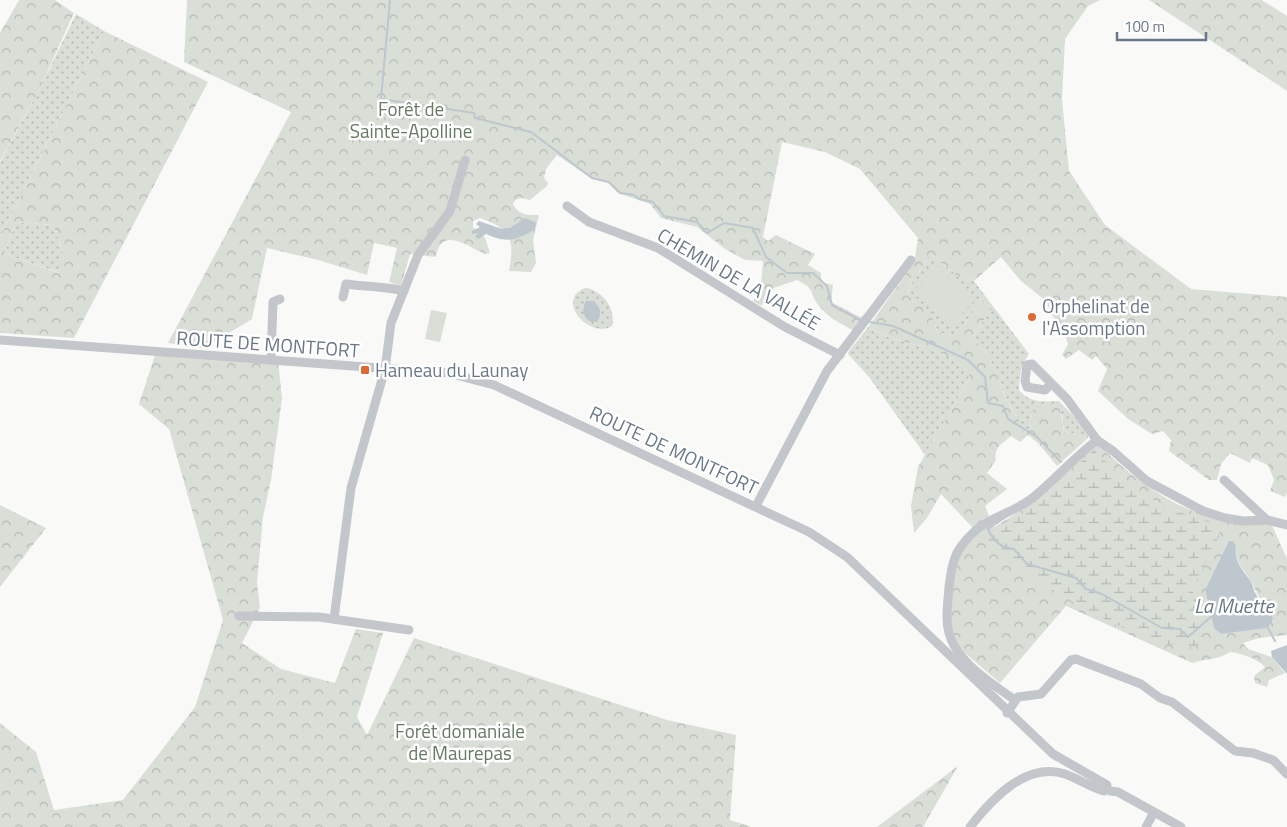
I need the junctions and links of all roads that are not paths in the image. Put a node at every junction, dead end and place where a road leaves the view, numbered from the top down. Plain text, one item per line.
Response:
1 (465, 160) dead end
2 (567, 206) dead end
3 (911, 260) dead end
4 (404, 291) junction
5 (343, 297) dead end
6 (280, 299) dead end
7 (0, 340) edge
8 (840, 355) junction
9 (271, 360) junction
10 (385, 369) junction
11 (1050, 385) dead end
12 (1097, 440) junction
13 (1224, 480) dead end
14 (756, 506) junction
15 (1267, 520) junction
16 (1287, 525) edge
17 (239, 616) dead end
18 (334, 619) junction
19 (409, 630) dead end
20 (1015, 700) junction
21 (1007, 713) junction
22 (1287, 774) edge
23 (1107, 789) junction
24 (1154, 812) junction
25 (970, 827) edge
26 (1146, 827) edge
27 (1181, 827) edge

1 - 4 street
2 - 8 street, CHEMIN DE LA VALLÉE
3 - 8 street
4 - 5 street
4 - 10 street
6 - 9 street
7 - 9 street, ROUTE DE MONTFORT
8 - 14 street
9 - 10 street, ROUTE DE MONTFORT
10 - 14 street, ROUTE DE MONTFORT
10 - 18 street
11 - 12 street
12 - 15 street
12 - 20 street
13 - 15 street
14 - 21 street, ROUTE DE MONTFORT
15 - 16 street
17 - 18 street
18 - 19 street
20 - 21 street
20 - 22 street
21 - 23 street, ROUTE DE MONTFORT
23 - 24 street, ROUTE DE MONTFORT
23 - 25 street
24 - 26 street
24 - 27 street, ROUTE DE MONTFORT

